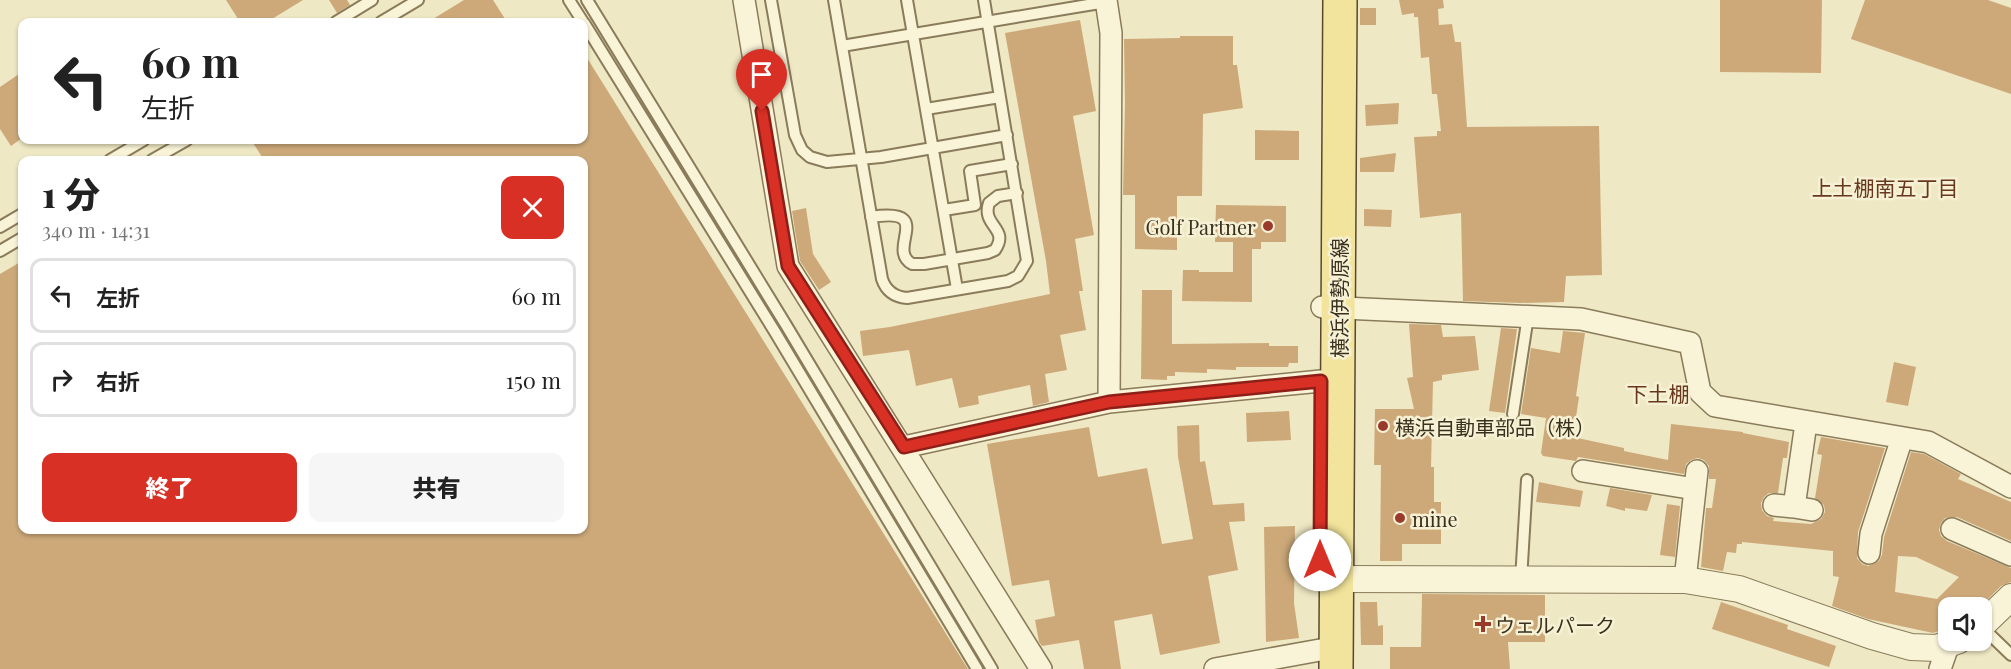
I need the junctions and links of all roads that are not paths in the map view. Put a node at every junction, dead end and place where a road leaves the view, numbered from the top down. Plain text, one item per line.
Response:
1 (372, 0) edge
2 (418, 0) edge
3 (569, 0) edge
4 (587, 0) edge
5 (744, 0) edge
6 (771, 0) edge
7 (834, 0) edge
8 (907, 0) edge
9 (984, 0) edge
10 (1323, 0) edge
11 (1340, 0) edge
12 (1106, 1) edge
13 (343, 18) edge
14 (388, 18) edge
15 (580, 18) edge
16 (987, 22) junction
17 (588, 31) edge
18 (913, 34) junction
19 (842, 46) junction
20 (1000, 96) junction
21 (926, 109) junction
22 (1007, 135) junction
23 (137, 144) edge
24 (180, 144) edge
25 (933, 148) junction
26 (117, 156) edge
27 (159, 156) edge
28 (861, 158) junction
29 (1012, 164) junction
30 (1017, 193) junction
31 (944, 210) junction
32 (18, 216) edge
33 (871, 217) junction
34 (0, 227) edge
35 (18, 240) edge
36 (0, 251) edge
37 (952, 259) junction
38 (957, 290) junction
39 (1330, 307) junction
40 (1528, 316) junction
41 (1321, 381) junction
42 (1109, 402) junction
43 (1513, 414) dead end
44 (1806, 423) junction
45 (1902, 438) junction
46 (904, 447) junction
47 (1583, 471) dead end
48 (1527, 480) dead end
49 (2011, 487) edge
50 (1794, 507) dead end
51 (1952, 529) dead end
52 (1869, 553) dead end
53 (2011, 555) edge
54 (1337, 579) junction
55 (1521, 580) junction
56 (1685, 580) junction
57 (2011, 597) edge
58 (1992, 616) edge
59 (1992, 636) edge
60 (1949, 652) edge
61 (2011, 655) edge
62 (1325, 663) edge
63 (977, 669) edge
64 (992, 669) edge
65 (1041, 669) edge
66 (1215, 669) edge

1 - 13 lane
2 - 14 lane
3 - 15 lane
4 - 64 lane
5 - 46 street
6 - 28 lane
7 - 19 lane
8 - 18 lane
9 - 16 lane
10 - 39 main road, 横浜伊勢原線
11 - 39 main road, 横浜伊勢原線
12 - 16 lane
12 - 42 street
16 - 18 lane
16 - 20 lane
17 - 63 lane
18 - 19 lane
18 - 21 lane
19 - 28 lane
20 - 21 lane
20 - 22 lane
21 - 25 lane
22 - 25 lane
22 - 29 lane
23 - 26 lane
24 - 27 lane
25 - 28 lane
25 - 31 lane
28 - 33 lane
29 - 30 lane
29 - 31 lane
30 - 37 lane
30 - 38 lane
31 - 37 lane
32 - 34 lane
33 - 37 lane
33 - 38 lane
35 - 36 lane
37 - 38 lane
39 - 40 street
39 - 41 main road, 横浜伊勢原線
39 - 54 main road, 横浜伊勢原線
40 - 43 lane
40 - 44 street
41 - 42 street
41 - 62 main road, 横浜伊勢原線
42 - 46 street
44 - 45 street
44 - 50 street
45 - 49 street
45 - 52 street
46 - 65 street
47 - 56 street
48 - 55 lane
51 - 53 street
54 - 55 street
54 - 62 main road, 横浜伊勢原線
55 - 56 street
56 - 60 street
57 - 58 street
59 - 61 lane
62 - 66 street

